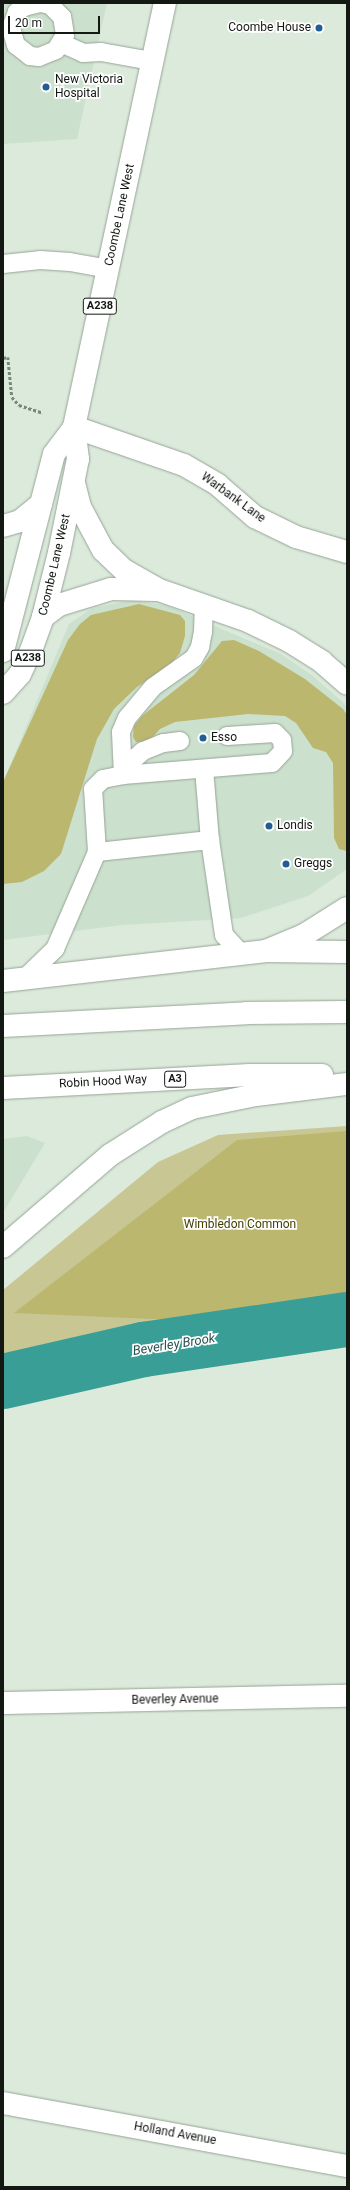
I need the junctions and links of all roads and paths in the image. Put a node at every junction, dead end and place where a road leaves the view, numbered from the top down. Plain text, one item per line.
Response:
1 (165, 3) edge
2 (50, 5) edge
3 (61, 43) junction
4 (152, 61) junction
5 (3, 264) edge
6 (108, 269) junction
7 (3, 358) edge
8 (43, 413) dead end
9 (74, 427) junction
10 (73, 482) junction
11 (41, 504) junction
12 (3, 526) edge
13 (347, 552) edge
14 (159, 590) junction
15 (204, 605) junction
16 (43, 617) junction
17 (4, 644) edge
18 (347, 684) edge
19 (3, 693) edge
20 (227, 736) dead end
21 (180, 741) dead end
22 (204, 769) junction
23 (123, 775) junction
24 (210, 840) junction
25 (97, 852) junction
26 (347, 908) edge
27 (266, 951) junction
28 (347, 952) edge
29 (242, 954) junction
30 (25, 978) junction
31 (3, 981) edge
32 (347, 1012) edge
33 (3, 1026) edge
34 (347, 1075) edge
35 (347, 1084) edge
36 (3, 1088) edge
37 (3, 1247) edge
38 (347, 1696) edge
39 (3, 1703) edge
40 (3, 2103) edge
41 (347, 2166) edge

1 - 4 main road, Coombe Lane West / A238
2 - 3 lane
2 - 3 lane
3 - 4 lane
4 - 6 main road, Coombe Lane West / A238
5 - 6 lane
6 - 9 main road, Coombe Lane West / A238
7 - 8 path
9 - 10 main road, Coombe Lane West / A238
9 - 11 main road, Coombe Lane West / A238
9 - 13 main road, Warbank Lane
10 - 14 main road
10 - 16 main road, Coombe Lane West / A238
11 - 12 main road
11 - 17 main road, Coombe Lane West / A238
14 - 15 main road
14 - 16 main road
15 - 18 main road
15 - 23 lane
16 - 19 main road, Coombe Lane West / A238
20 - 22 lane
21 - 23 lane
22 - 23 lane
22 - 24 lane
23 - 25 lane
24 - 25 lane
24 - 29 lane
25 - 30 lane
26 - 27 main road
27 - 28 main road
27 - 29 main road
29 - 30 main road
30 - 31 main road
32 - 33 main road
34 - 36 main road, Robin Hood Way / A3
35 - 37 main road
38 - 39 main road, Beverley Avenue
40 - 41 main road, Holland Avenue

